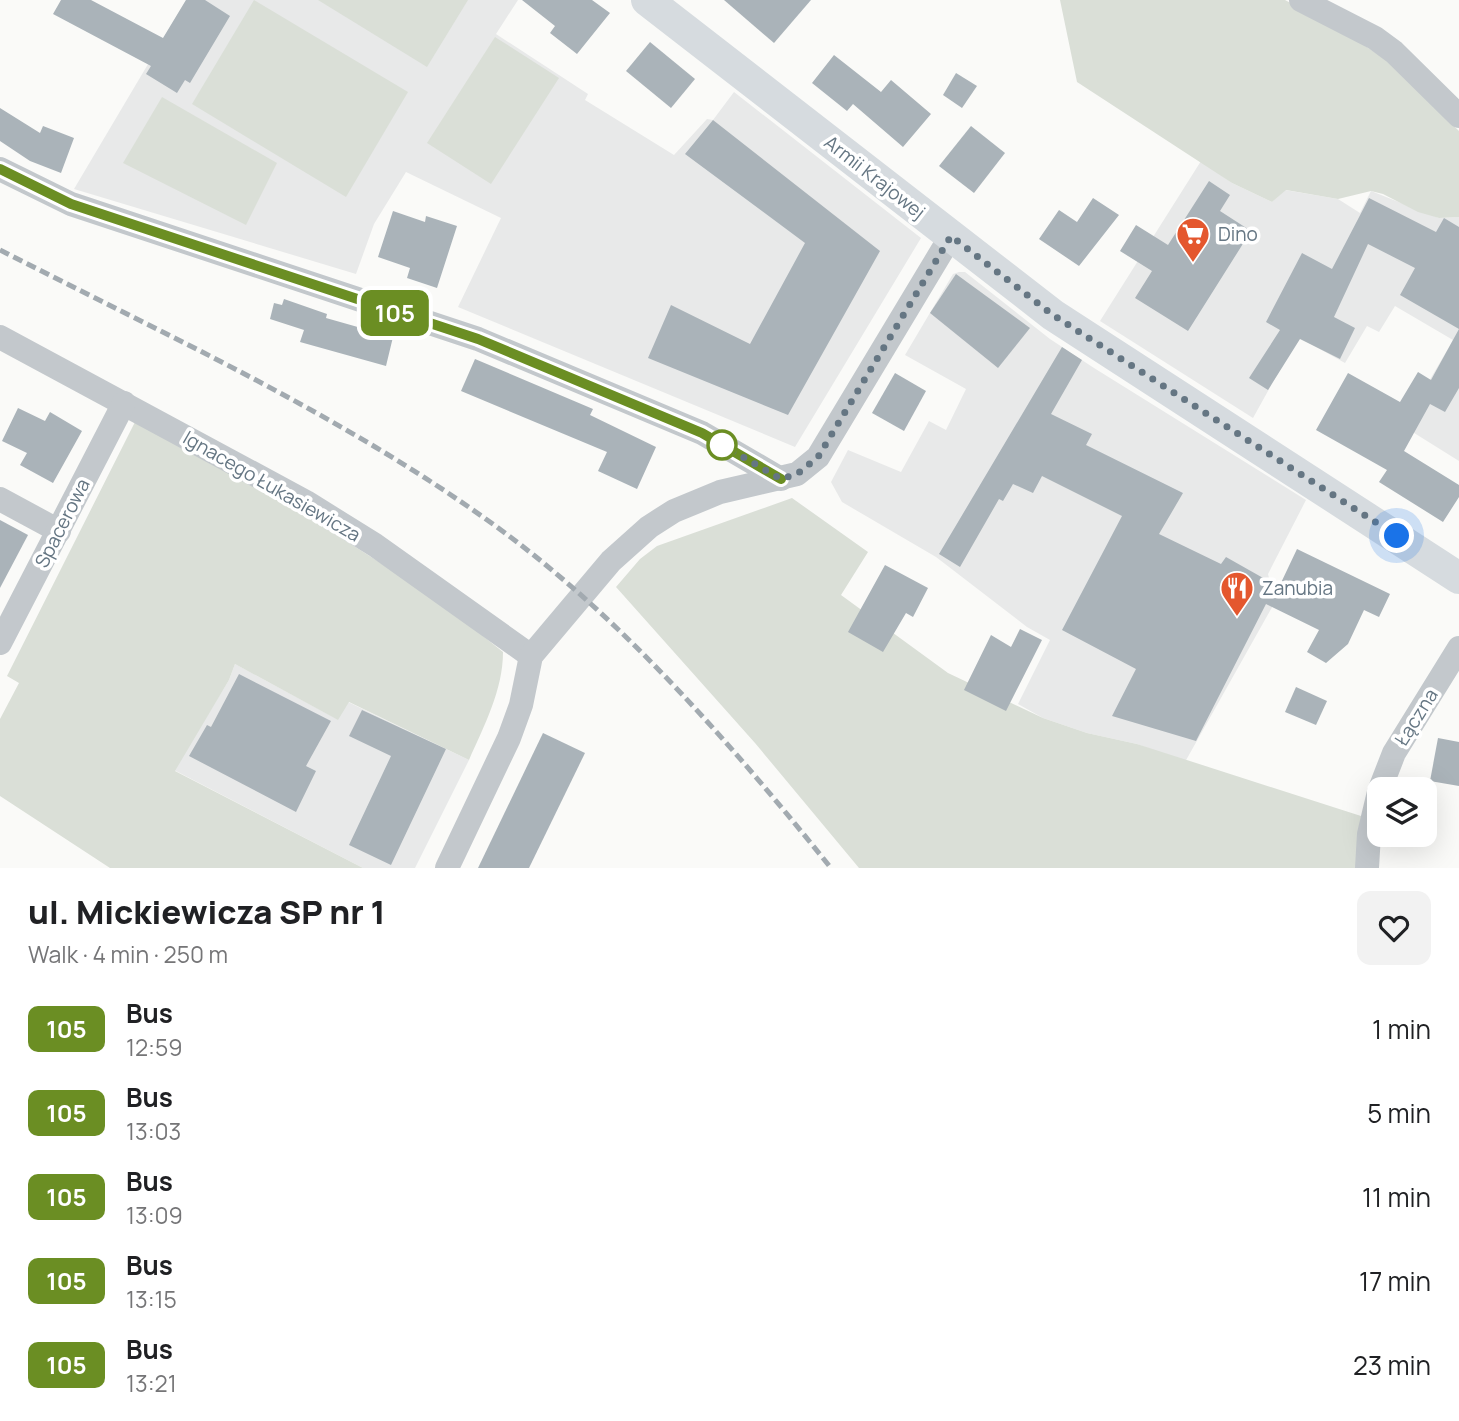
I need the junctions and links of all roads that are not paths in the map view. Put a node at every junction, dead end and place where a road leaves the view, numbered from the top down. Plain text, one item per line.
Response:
1 (647, 0) edge
2 (1301, 0) edge
3 (1459, 116) edge
4 (0, 169) edge
5 (951, 236) junction
6 (0, 337) edge
7 (124, 403) junction
8 (781, 479) junction
9 (0, 499) edge
10 (59, 531) junction
11 (1459, 578) edge
12 (0, 643) edge
13 (1459, 648) edge
14 (531, 656) junction
15 (1385, 777) edge
16 (1368, 847) edge
17 (447, 868) edge
18 (1367, 868) edge

1 - 5 main road, Armii Krajowej
2 - 3 street
4 - 8 street
5 - 8 street
5 - 11 main road, Armii Krajowej
6 - 7 street, Ignacego Łukasiewicza
7 - 10 street, Spacerowa
7 - 14 street, Ignacego Łukasiewicza
8 - 14 street
9 - 10 street
10 - 12 street, Spacerowa
13 - 15 street, Łączna
14 - 17 street
16 - 18 street, Łączna

